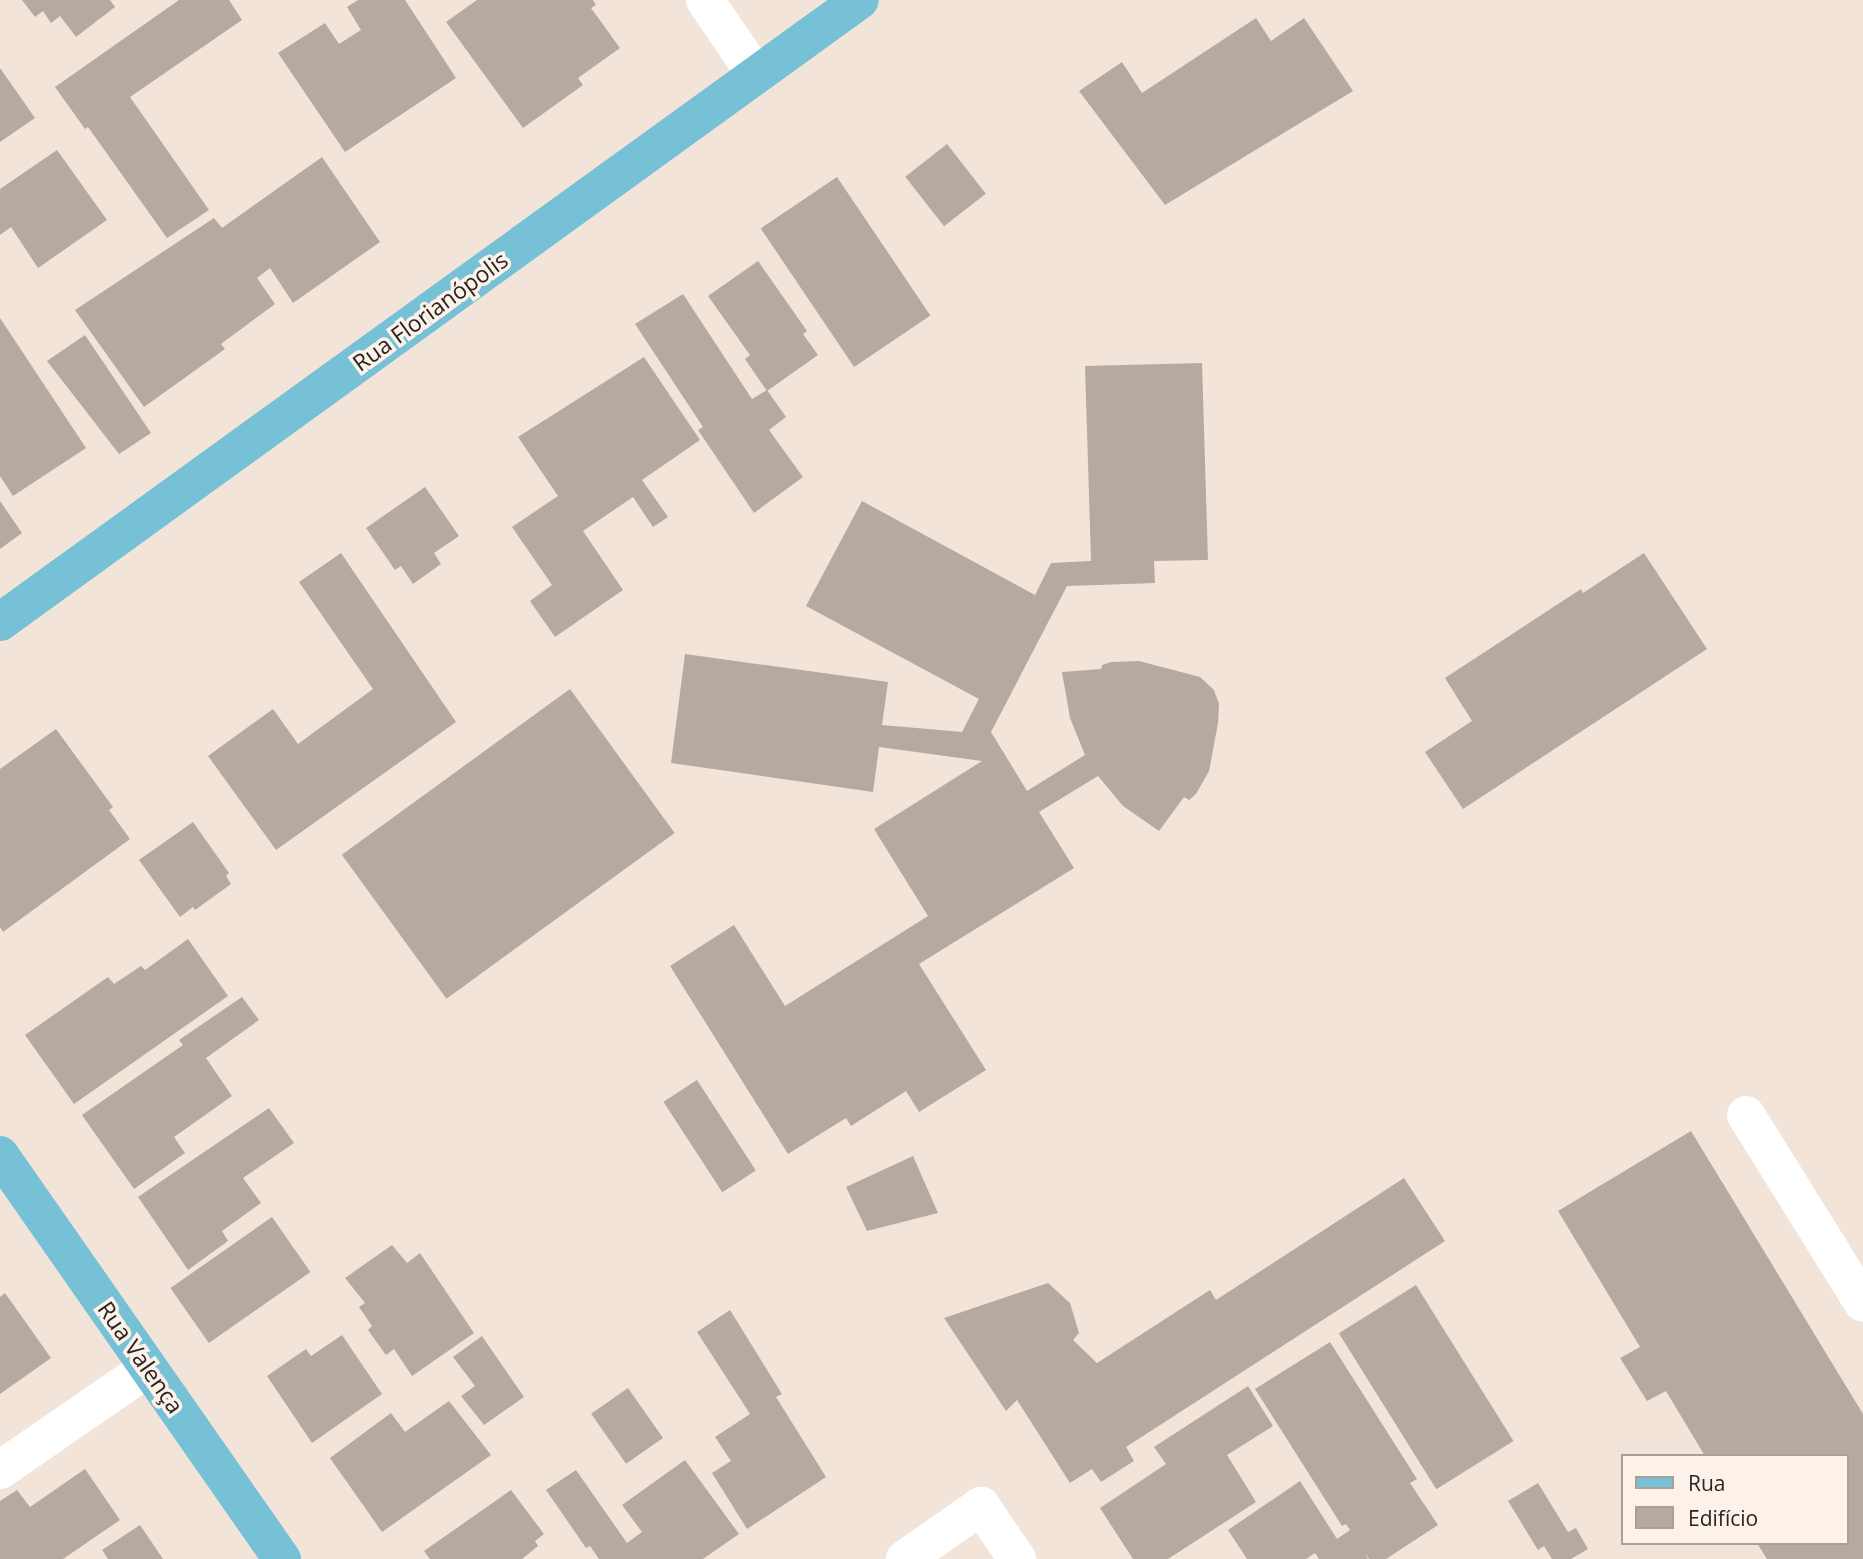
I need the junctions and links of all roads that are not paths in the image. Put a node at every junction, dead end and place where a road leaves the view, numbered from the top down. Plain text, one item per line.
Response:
1 (705, 0) edge
2 (860, 0) edge
3 (756, 75) junction
4 (0, 622) edge
5 (1746, 1115) dead end
6 (0, 1155) edge
7 (1863, 1303) edge
8 (148, 1368) junction
9 (0, 1470) edge
10 (282, 1559) edge
11 (905, 1559) edge
12 (1017, 1559) edge

1 - 3 street
2 - 3 main road, Rua Florianópolis
3 - 4 main road, Rua Florianópolis
5 - 7 street
6 - 8 main road, Rua Valença
8 - 9 street
8 - 10 main road, Rua Valença
11 - 12 street

